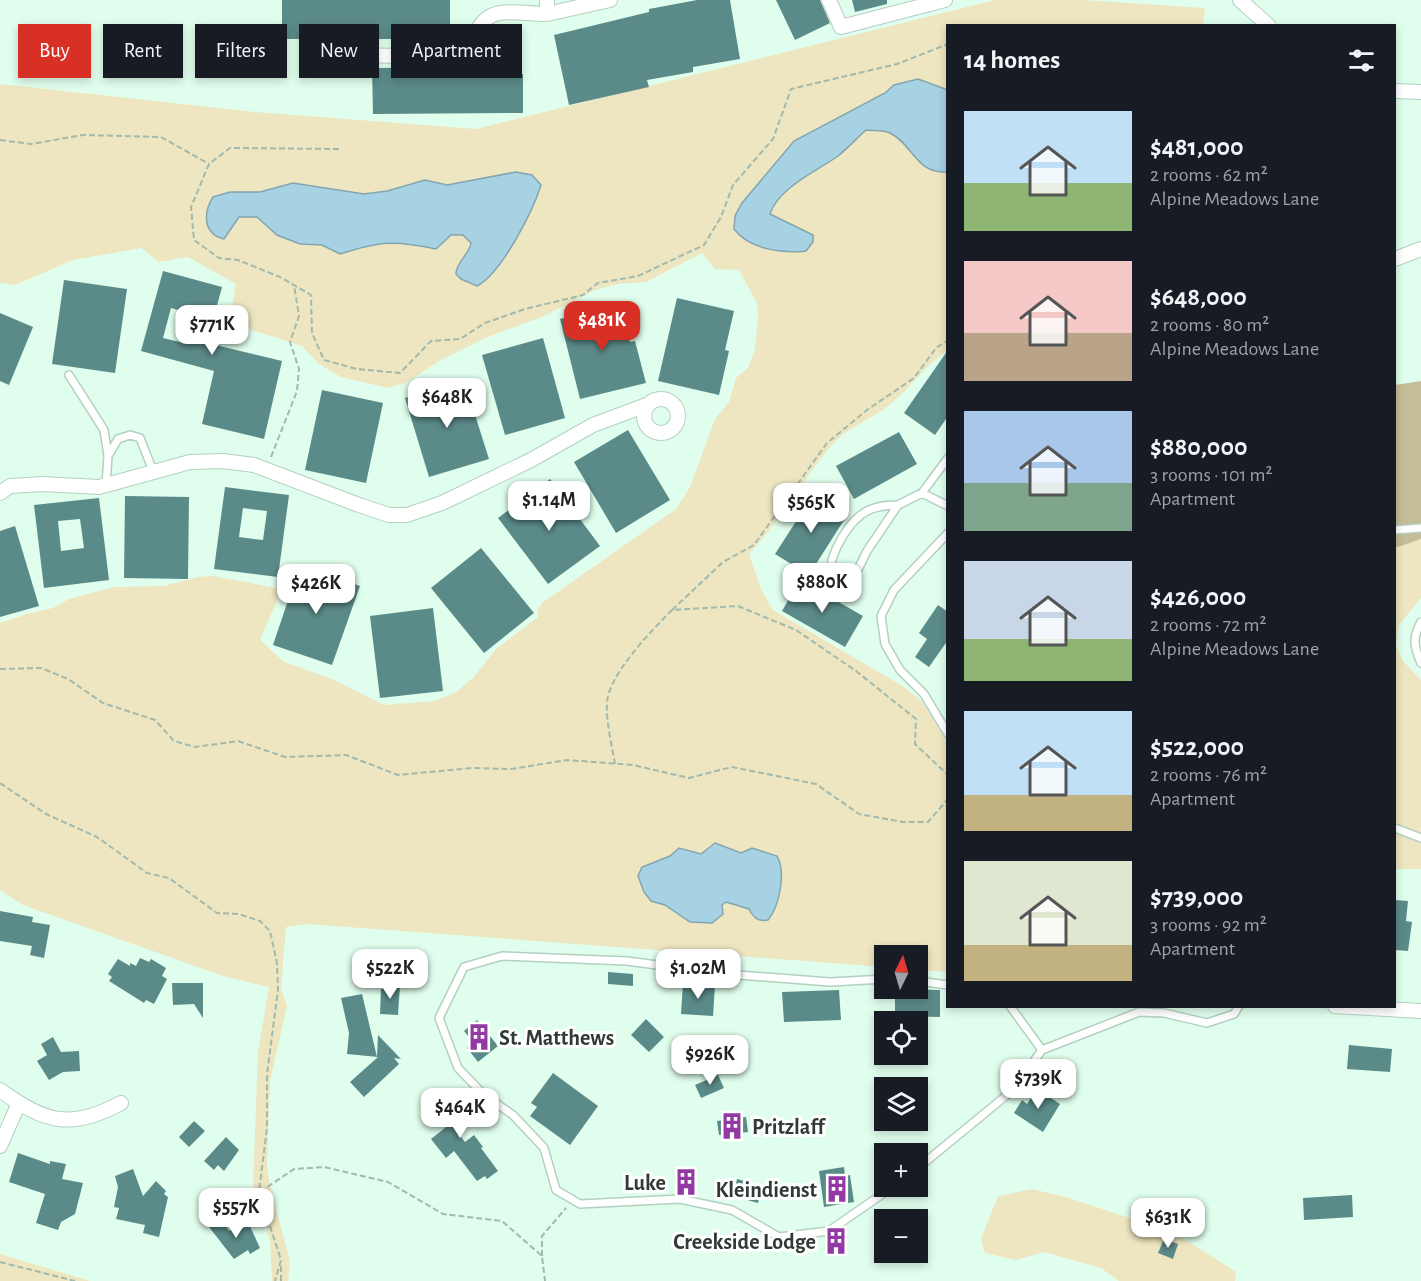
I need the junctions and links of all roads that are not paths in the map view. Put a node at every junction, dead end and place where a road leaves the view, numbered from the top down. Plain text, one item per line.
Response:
1 (547, 0) edge
2 (610, 0) edge
3 (829, 0) edge
4 (945, 0) edge
5 (1240, 0) edge
6 (547, 14) junction
7 (1267, 24) edge
8 (379, 56) edge
9 (1396, 91) edge
10 (1421, 92) edge
11 (1421, 249) edge
12 (1396, 259) edge
13 (69, 375) dead end
14 (649, 404) dead end
15 (108, 456) junction
16 (946, 461) edge
17 (153, 471) junction
18 (106, 485) junction
19 (0, 493) edge
20 (922, 493) junction
21 (898, 505) junction
22 (946, 505) edge
23 (1421, 528) edge
24 (1396, 530) edge
25 (946, 535) edge
26 (1421, 622) edge
27 (1421, 663) edge
28 (946, 731) edge
29 (1396, 828) edge
30 (1421, 838) edge
31 (874, 980) edge
32 (928, 982) edge
33 (946, 985) edge
34 (1011, 1008) edge
35 (1238, 1008) edge
36 (1369, 1008) edge
37 (1421, 1011) edge
38 (1042, 1050) junction
39 (0, 1090) edge
40 (20, 1103) junction
41 (121, 1103) dead end
42 (0, 1146) edge
43 (928, 1160) edge
44 (878, 1197) edge

1 - 6 street
2 - 6 street
3 - 4 street
5 - 7 street
6 - 8 street
9 - 10 street
11 - 12 street
13 - 15 lane
14 - 17 street
15 - 17 lane
15 - 18 lane
16 - 20 lane
17 - 18 street
18 - 19 street
20 - 21 lane
20 - 22 lane
21 - 21 lane
23 - 24 lane
25 - 28 lane
26 - 27 lane
29 - 30 lane
31 - 44 lane
32 - 33 lane
34 - 38 lane
35 - 38 lane
36 - 37 street
38 - 43 lane
39 - 40 street
40 - 41 street
40 - 42 street

